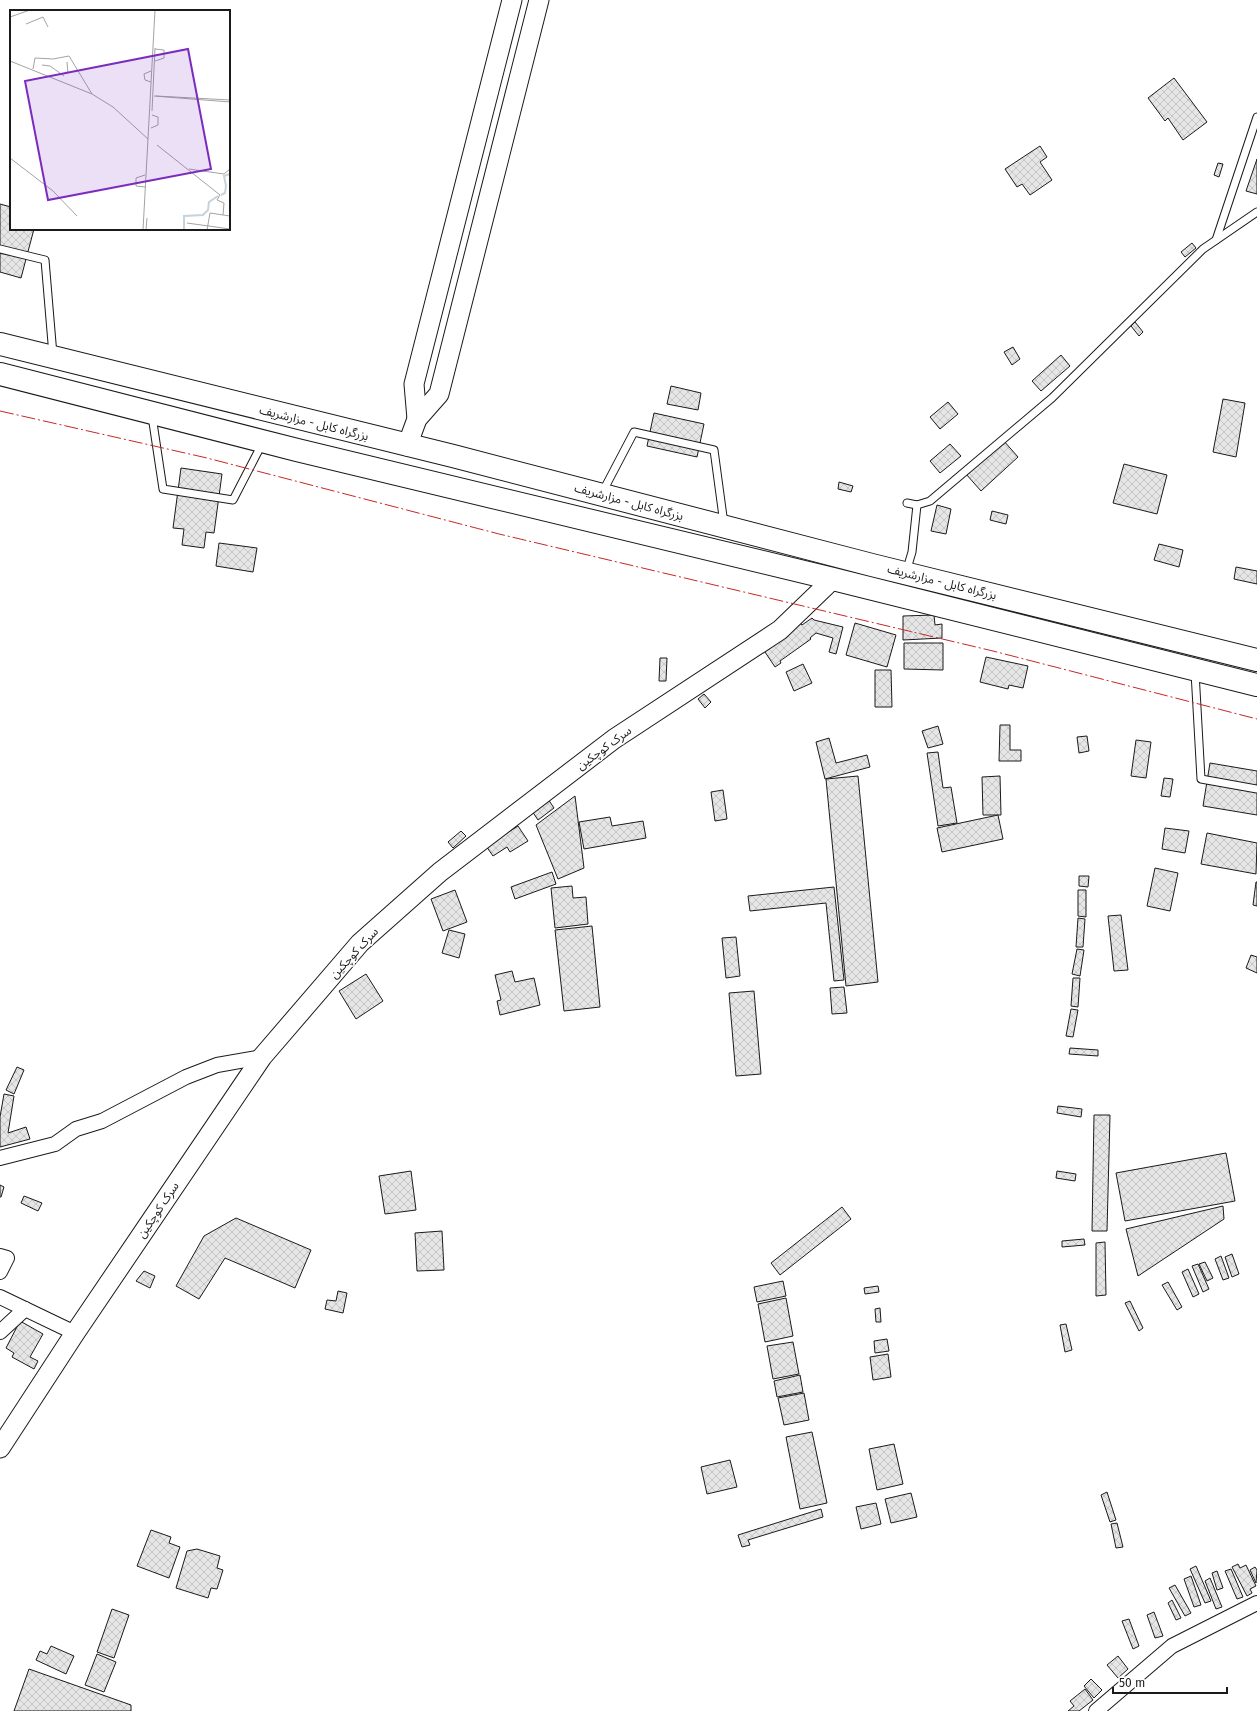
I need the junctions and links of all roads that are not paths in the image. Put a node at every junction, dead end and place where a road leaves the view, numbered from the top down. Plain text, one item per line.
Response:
1 (512, 0) edge
2 (540, 0) edge
3 (1257, 117) edge
4 (1257, 212) edge
5 (1216, 240) junction
6 (0, 249) edge
7 (0, 344) edge
8 (53, 358) junction
9 (0, 374) edge
10 (152, 413) junction
11 (417, 419) junction
12 (264, 441) junction
13 (407, 446) junction
14 (601, 495) junction
15 (907, 503) dead end
16 (917, 505) junction
17 (725, 527) junction
18 (906, 573) junction
19 (833, 579) junction
20 (1257, 660) edge
21 (1194, 670) junction
22 (1257, 685) edge
23 (1257, 789) edge
24 (262, 1057) junction
25 (0, 1158) edge
26 (0, 1256) edge
27 (0, 1272) edge
28 (0, 1297) edge
29 (24, 1309) junction
30 (0, 1332) edge
31 (74, 1333) junction
32 (0, 1448) edge
33 (1257, 1603) edge
34 (1096, 1711) edge

1 - 11 main road
2 - 11 main road
3 - 5 lane
4 - 5 lane
5 - 16 lane
6 - 8 lane
7 - 8 highway, بزرگراه کابل - مزارشریف
8 - 13 highway, بزرگراه کابل - مزارشریف
9 - 10 highway, بزرگراه کابل - مزارشریف
10 - 12 highway, بزرگراه کابل - مزارشریف
10 - 12 lane
11 - 13 main road
12 - 19 highway, بزرگراه کابل - مزارشریف
13 - 14 highway, بزرگراه کابل - مزارشریف
14 - 17 highway, بزرگراه کابل - مزارشریف
14 - 17 lane
15 - 16 lane
16 - 18 lane
17 - 18 highway, بزرگراه کابل - مزارشریف
18 - 20 highway, بزرگراه کابل - مزارشریف
19 - 21 highway, بزرگراه کابل - مزارشریف
19 - 24 main road, سرک کوچکین
21 - 22 highway, بزرگراه کابل - مزارشریف
21 - 23 lane
24 - 25 street
24 - 31 main road, سرک کوچکین
26 - 27 street
28 - 29 street
29 - 30 street
29 - 31 street
31 - 32 main road, سرک کوچکین
33 - 34 street

